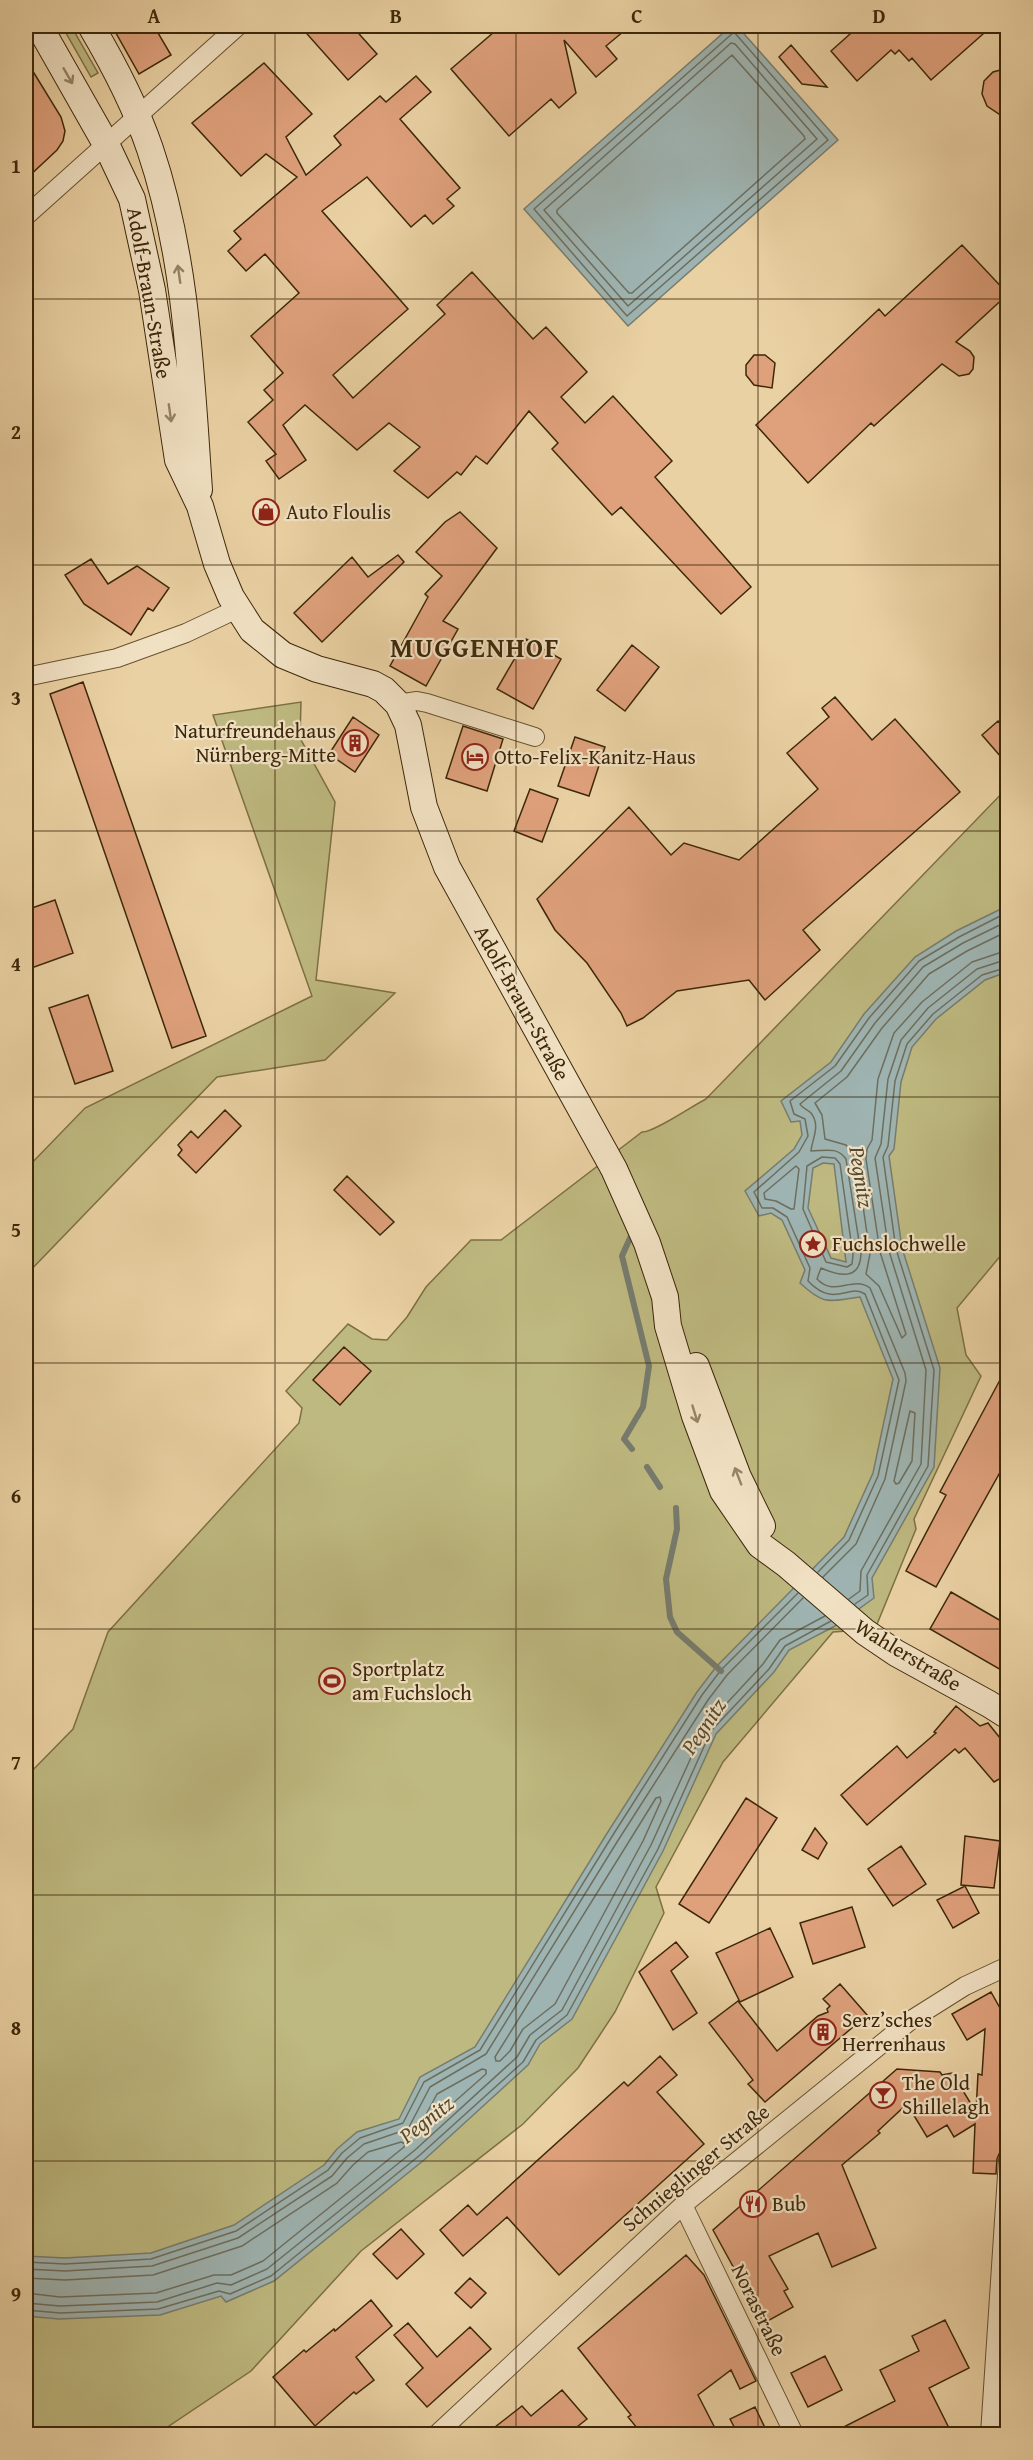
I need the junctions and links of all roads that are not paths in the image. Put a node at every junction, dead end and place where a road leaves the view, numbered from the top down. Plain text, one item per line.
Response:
1 (39, 26) edge
2 (92, 26) edge
3 (238, 26) edge
4 (137, 116) junction
5 (106, 144) junction
6 (26, 216) edge
7 (200, 506) junction
8 (237, 609) junction
9 (26, 677) edge
10 (398, 704) junction
11 (535, 737) dead end
12 (786, 1564) joint
13 (1008, 1716) edge
14 (1008, 1966) edge
15 (1008, 2160) edge
16 (683, 2205) junction
17 (437, 2434) edge
18 (794, 2434) edge
19 (990, 2434) edge

1 -> 5 main road, Adolf-Braun-Straße
2 - 4 main road, Adolf-Braun-Straße
3 - 4 street
4 - 5 street
7 -> 4 main road, Adolf-Braun-Straße
5 - 6 street
5 -> 7 main road, Adolf-Braun-Straße
7 - 8 main road, Adolf-Braun-Straße
8 - 9 street
8 - 10 main road, Adolf-Braun-Straße
10 - 11 street
10 - 12 main road, Adolf-Braun-Straße
12 - 13 main road, Wahlerstraße
14 - 16 street, Schnieglinger Straße
15 - 19 street
16 - 17 street, Schnieglinger Straße
16 - 18 street, Norastraße

